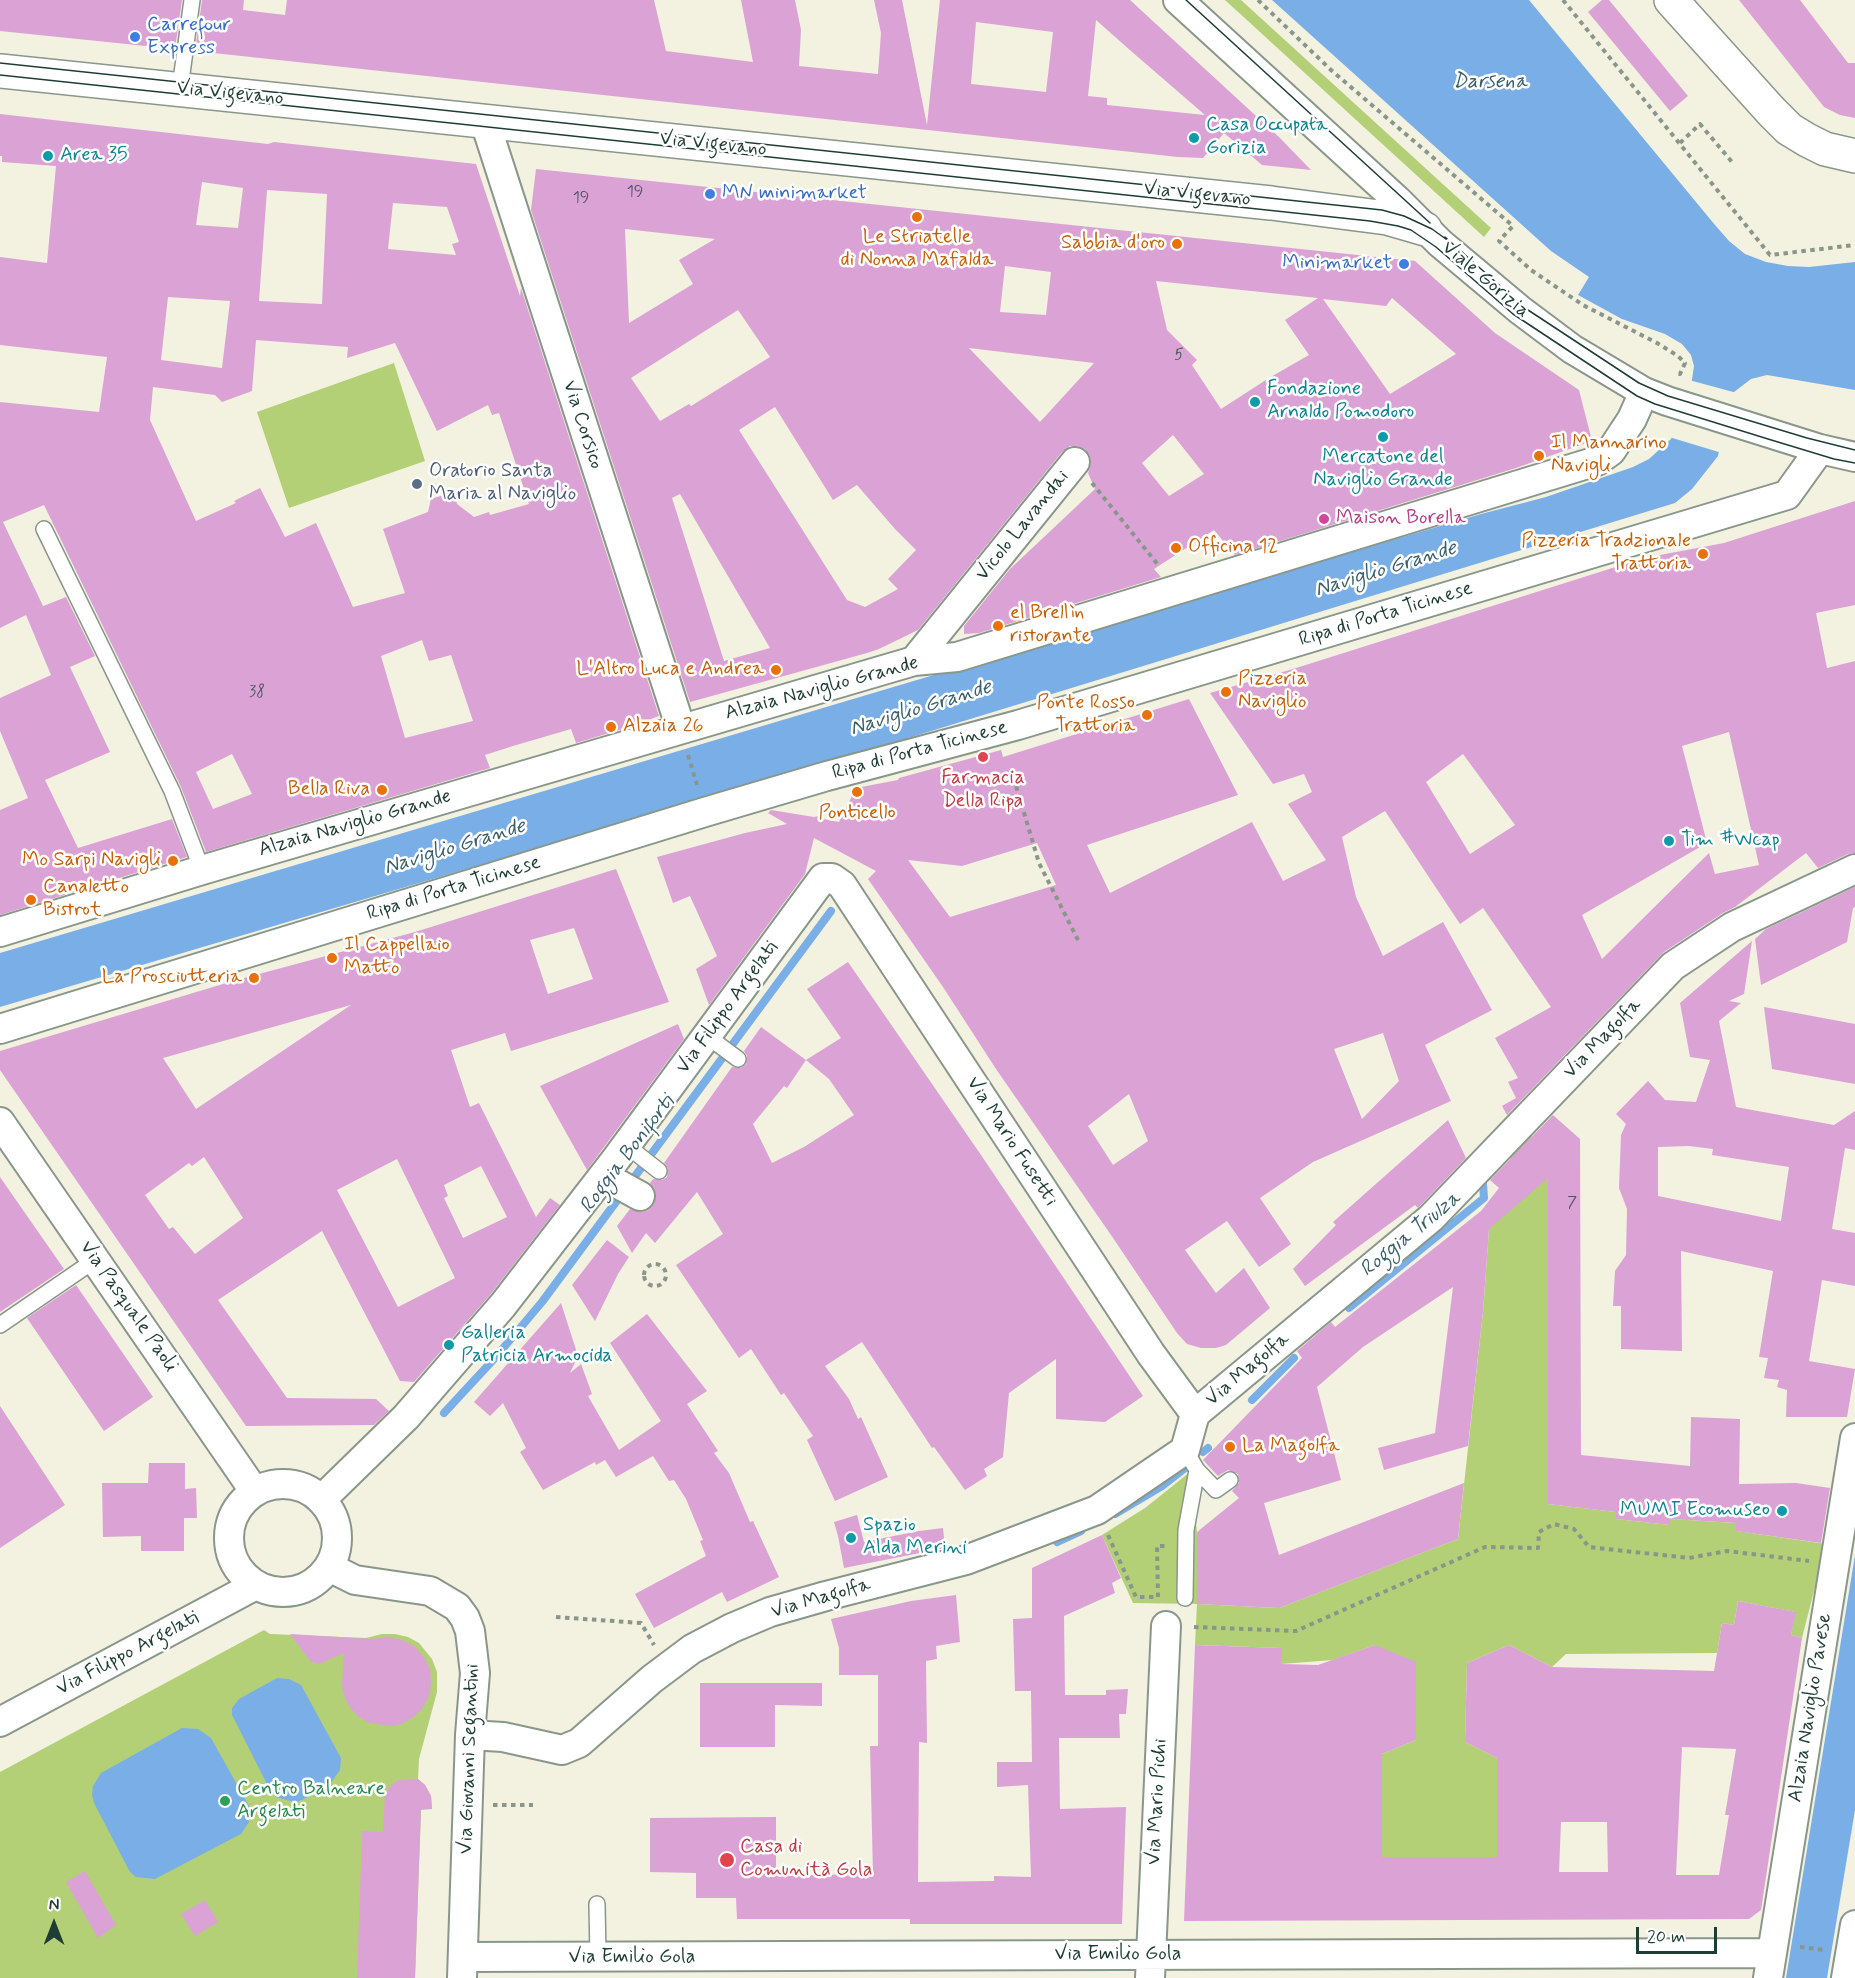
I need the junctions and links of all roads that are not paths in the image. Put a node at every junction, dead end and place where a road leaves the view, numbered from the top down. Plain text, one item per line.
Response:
1 (192, 0) edge
2 (1178, 0) edge
3 (1671, 0) edge
4 (0, 71) edge
5 (180, 88) junction
6 (484, 122) junction
7 (1855, 156) edge
8 (1425, 229) junction
9 (1655, 397) junction
10 (1821, 449) junction
11 (1855, 457) edge
12 (1075, 462) road end
13 (44, 529) dead end
14 (914, 661) junction
15 (681, 729) junction
16 (1855, 869) edge
17 (202, 870) junction
18 (823, 878) joint
19 (0, 932) edge
20 (0, 1029) edge
21 (712, 1040) junction
22 (738, 1059) dead end
23 (0, 1122) edge
24 (631, 1149) junction
25 (659, 1171) dead end
26 (609, 1179) dead end
27 (640, 1197) dead end
28 (95, 1260) junction
29 (0, 1325) edge
30 (1195, 1414) junction
31 (1855, 1438) edge
32 (1191, 1460) junction
33 (1230, 1480) dead end
34 (255, 1492) junction
35 (321, 1500) junction
36 (329, 1567) junction
37 (256, 1585) junction
38 (1185, 1598) dead end
39 (1166, 1626) road end
40 (0, 1722) edge
41 (470, 1735) junction
42 (597, 1904) dead end
43 (1855, 1924) edge
44 (598, 1958) junction
45 (1846, 1961) edge
46 (1770, 1966) edge
47 (1151, 1967) edge
48 (463, 1968) edge

1 - 5 lane
2 - 8 street, Viale Gorizia
3 - 7 street
4 - 5 street, Via Vigevano
5 - 6 street, Via Vigevano
6 - 8 street, Via Vigevano
6 - 15 street, Via Corsico
8 - 9 street, Viale Gorizia
9 - 10 street, Viale Gorizia
9 - 14 street, Alzaia Naviglio Grande
10 - 11 street, Viale Gorizia
10 - 20 street, Ripa di Porta Ticinese
12 - 14 street, Vicolo Lavandai
13 - 17 lane
14 - 15 street, Alzaia Naviglio Grande
15 - 17 street, Alzaia Naviglio Grande
16 - 30 street, Via Magolfa
17 - 19 street, Alzaia Naviglio Grande
18 - 21 street, Via Filippo Argelati
18 - 30 street, Via Mario Fusetti
21 - 22 lane
21 - 24 street, Via Filippo Argelati
23 - 28 street, Via Pasquale Paoli
24 - 25 lane
24 - 35 street, Via Filippo Argelati
26 - 27 street
28 - 29 lane
28 - 34 street, Via Pasquale Paoli
30 - 32 street, Via Magolfa
31 - 46 street, Alzaia Naviglio Pavese
32 - 33 lane
32 - 38 lane
32 - 41 street, Via Magolfa
34 - 35 street
34 - 37 street
35 - 36 street
36 - 37 street
36 - 41 street, Via Giovanni Segantini
37 - 40 street, Via Filippo Argelati
39 - 47 street, Via Mario Pichi
41 - 48 street, Via Giovanni Segantini
42 - 44 lane
43 - 45 street
44 - 47 street, Via Emilio Gola
44 - 48 street, Via Emilio Gola
46 - 47 street, Via Emilio Gola

